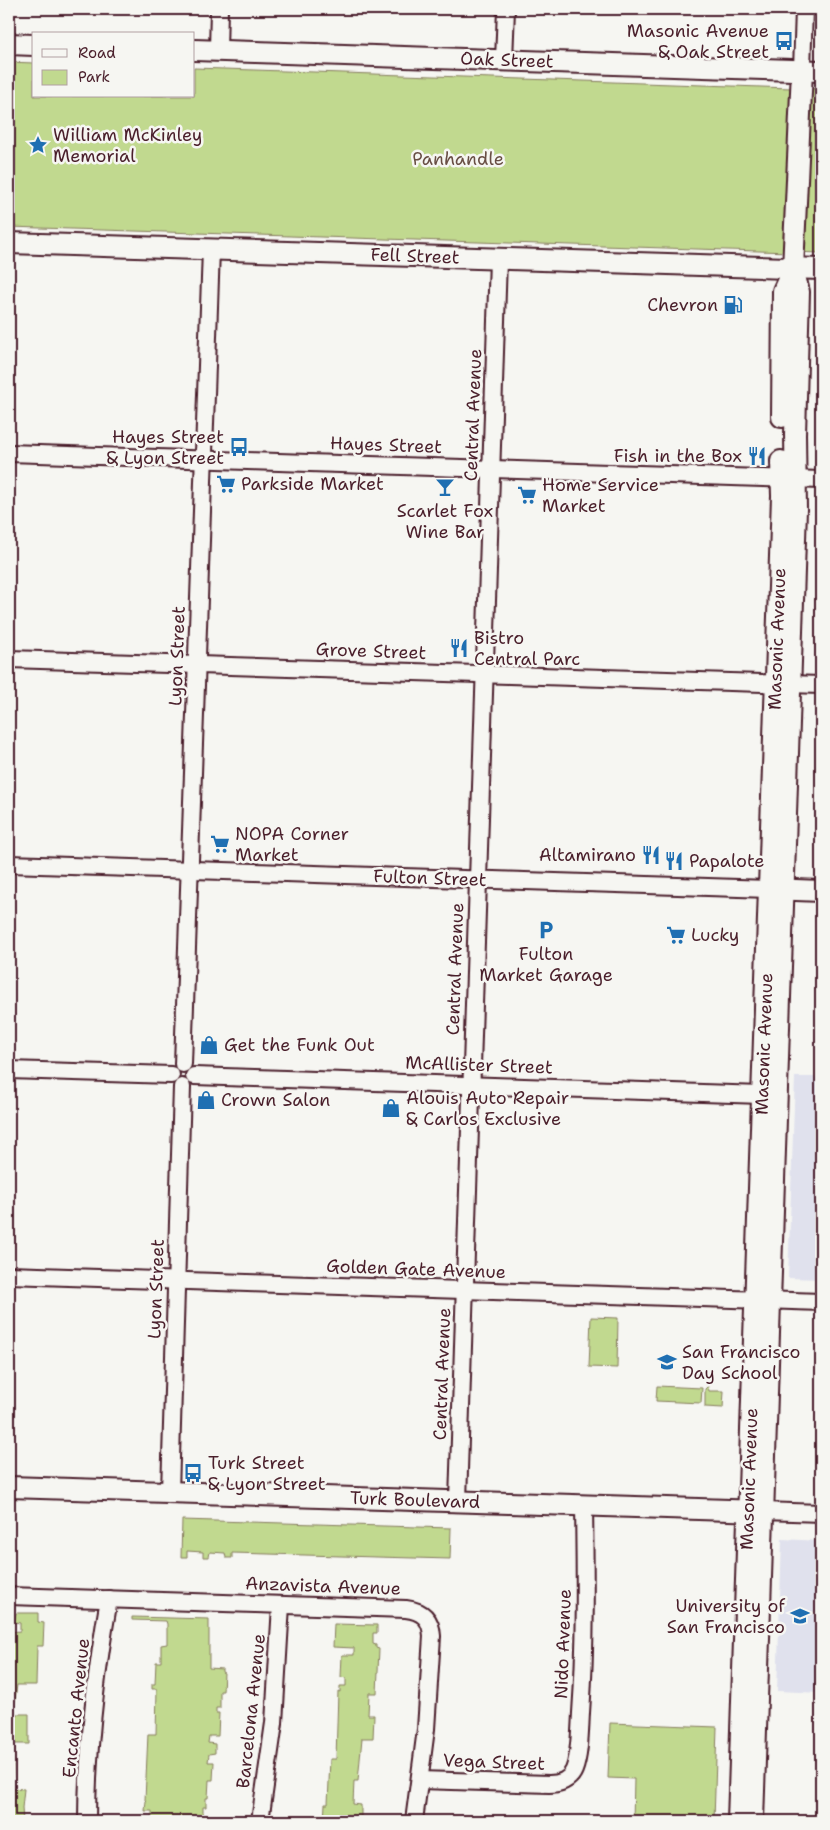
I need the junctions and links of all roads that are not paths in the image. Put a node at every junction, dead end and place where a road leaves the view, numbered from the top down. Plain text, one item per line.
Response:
1 (220, 9) edge
2 (506, 9) edge
3 (804, 9) edge
4 (9, 44) edge
5 (32, 45) edge
6 (195, 50) edge
7 (218, 51) junction
8 (504, 60) junction
9 (812, 70) edge
10 (9, 243) edge
11 (211, 249) junction
12 (498, 259) junction
13 (793, 269) junction
14 (821, 270) edge
15 (9, 453) edge
16 (204, 459) junction
17 (491, 469) junction
18 (789, 479) junction
19 (821, 480) edge
20 (9, 659) edge
21 (197, 665) junction
22 (485, 674) junction
23 (783, 684) junction
24 (821, 685) edge
25 (9, 864) edge
26 (190, 870) junction
27 (478, 879) junction
28 (776, 889) junction
29 (821, 891) edge
30 (9, 1070) edge
31 (179, 1075) junction
32 (471, 1085) junction
33 (762, 1095) junction
34 (9, 1275) edge
35 (176, 1281) junction
36 (465, 1291) junction
37 (763, 1300) junction
38 (821, 1302) edge
39 (9, 1487) edge
40 (170, 1492) junction
41 (458, 1501) junction
42 (584, 1506) junction
43 (756, 1511) junction
44 (821, 1513) edge
45 (9, 1596) edge
46 (109, 1599) junction
47 (281, 1605) junction
48 (566, 1779) joint
49 (420, 1780) junction
50 (87, 1821) edge
51 (260, 1821) edge
52 (414, 1821) edge
53 (738, 1821) edge
54 (753, 1821) edge

1 - 7 street
2 - 8 street
3 - 9 street, Masonic Avenue
4 - 5 main road
6 - 7 main road, Oak Street
7 - 8 main road, Oak Street
8 - 9 main road, Oak Street
9 - 13 main road, Masonic Avenue
10 - 11 main road, Fell Street
11 - 12 main road, Fell Street
11 - 16 street, Lyon Street
12 - 13 main road, Fell Street
12 - 17 street, Central Avenue
13 - 14 main road, Fell Street
13 - 18 main road, Masonic Avenue
15 - 16 street, Hayes Street
16 - 17 street, Hayes Street
16 - 21 street, Lyon Street
17 - 18 street, Hayes Street
17 - 22 street, Central Avenue
18 - 19 street, Hayes Street
18 - 23 main road, Masonic Avenue
20 - 21 street, Grove Street
21 - 22 street, Grove Street
21 - 26 street, Lyon Street
22 - 23 street, Grove Street
22 - 27 street, Central Avenue
23 - 24 street, Grove Street
23 - 28 main road, Masonic Avenue
25 - 26 street, Fulton Street
26 - 27 street, Fulton Street
26 - 31 street, Lyon Street
27 - 28 street, Fulton Street
27 - 32 street, Central Avenue
28 - 29 main road, Fulton Street
28 - 33 main road, Masonic Avenue
28 - 37 main road, Masonic Avenue
30 - 31 street
31 - 32 street, McAllister Street
31 - 35 street, Lyon Street
32 - 33 street, McAllister Street
32 - 36 street, Central Avenue
33 - 37 main road, Masonic Avenue
34 - 35 street, Golden Gate Avenue
35 - 36 street, Golden Gate Avenue
35 - 40 street, Lyon Street
36 - 37 street, Golden Gate Avenue
36 - 41 street, Central Avenue
37 - 38 street, Golden Gate Avenue
37 - 43 main road, Masonic Avenue
39 - 40 main road, Turk Boulevard
40 - 41 main road, Turk Boulevard
41 - 42 main road, Turk Boulevard
42 - 43 main road, Turk Boulevard
42 - 48 street, Nido Avenue
43 - 44 street, Turk Boulevard
43 - 53 main road, Masonic Avenue
43 - 54 main road, Masonic Avenue
45 - 46 street, Anzavista Avenue
46 - 47 street, Anzavista Avenue
46 - 50 street, Encanto Avenue
47 - 49 street, Anzavista Avenue
47 - 51 street, Barcelona Avenue
48 - 49 street, Vega Street
49 - 52 street, Anzavista Avenue

